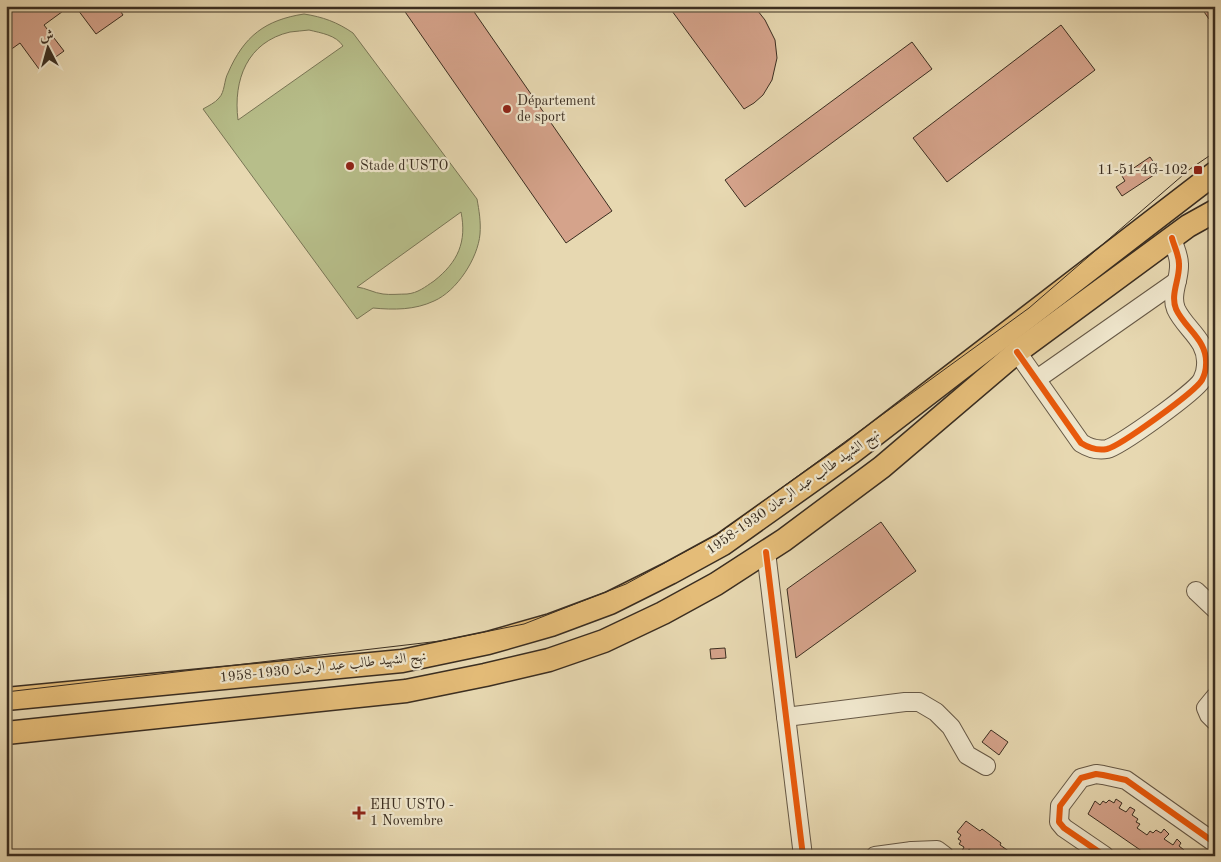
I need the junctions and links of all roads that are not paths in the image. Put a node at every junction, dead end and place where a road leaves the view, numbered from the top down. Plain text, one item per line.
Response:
1 (1208, 178) edge
2 (1215, 201) edge
3 (1215, 211) edge
4 (1172, 238) junction
5 (1177, 281) junction
6 (1017, 352) junction
7 (1037, 379) junction
8 (766, 552) junction
9 (1196, 591) dead end
10 (1215, 609) edge
11 (1215, 697) edge
12 (6, 699) edge
13 (786, 717) junction
14 (1215, 721) edge
15 (6, 733) edge
16 (986, 766) dead end
17 (1213, 839) edge
18 (913, 854) edge
19 (803, 856) edge
20 (875, 856) edge
21 (946, 856) edge
22 (1105, 856) edge

1 - 2 main road
1 - 12 main road, نهج الشهيد طالب عبد الرحمان 1930-1958
3 - 4 main road
4 - 5 street
4 - 6 main road
5 - 7 street
5 - 7 street
6 - 7 street
6 - 8 main road
8 - 13 street
8 - 15 main road
9 - 10 street
11 - 14 street
13 - 16 street
13 - 19 street
17 - 22 street
18 - 20 street
18 - 21 street

